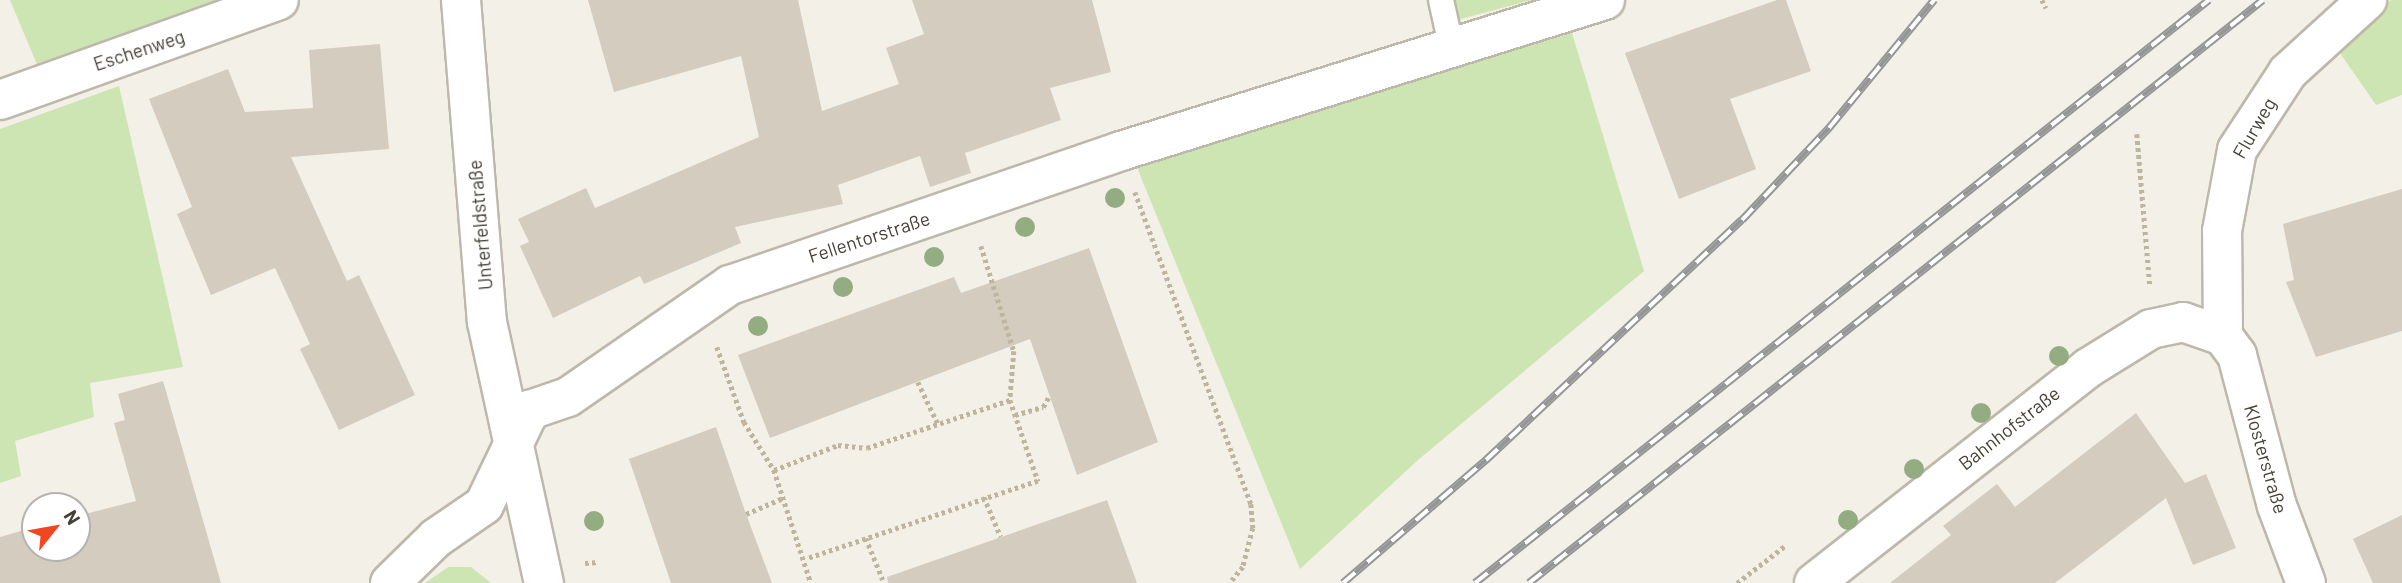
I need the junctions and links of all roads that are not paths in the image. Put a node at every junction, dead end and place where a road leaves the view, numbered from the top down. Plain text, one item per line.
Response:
1 (279, 0) edge
2 (461, 0) edge
3 (1441, 0) edge
4 (1605, 0) edge
5 (2367, 0) edge
6 (1451, 45) junction
7 (0, 100) edge
8 (2223, 336) junction
9 (511, 449) junction
10 (390, 583) edge
11 (544, 583) edge
12 (1814, 583) edge
13 (2306, 583) edge

1 - 7 street, Eschenweg
2 - 9 street, Unterfeldstraße
3 - 6 lane
4 - 6 street, Fellentorstraße
5 - 8 street, Flurweg
6 - 9 street, Fellentorstraße
8 - 12 street, Bahnhofstraße
8 - 13 street, Klosterstraße
9 - 10 street, Fellentorstraße
9 - 11 street, Unterfeldstraße

